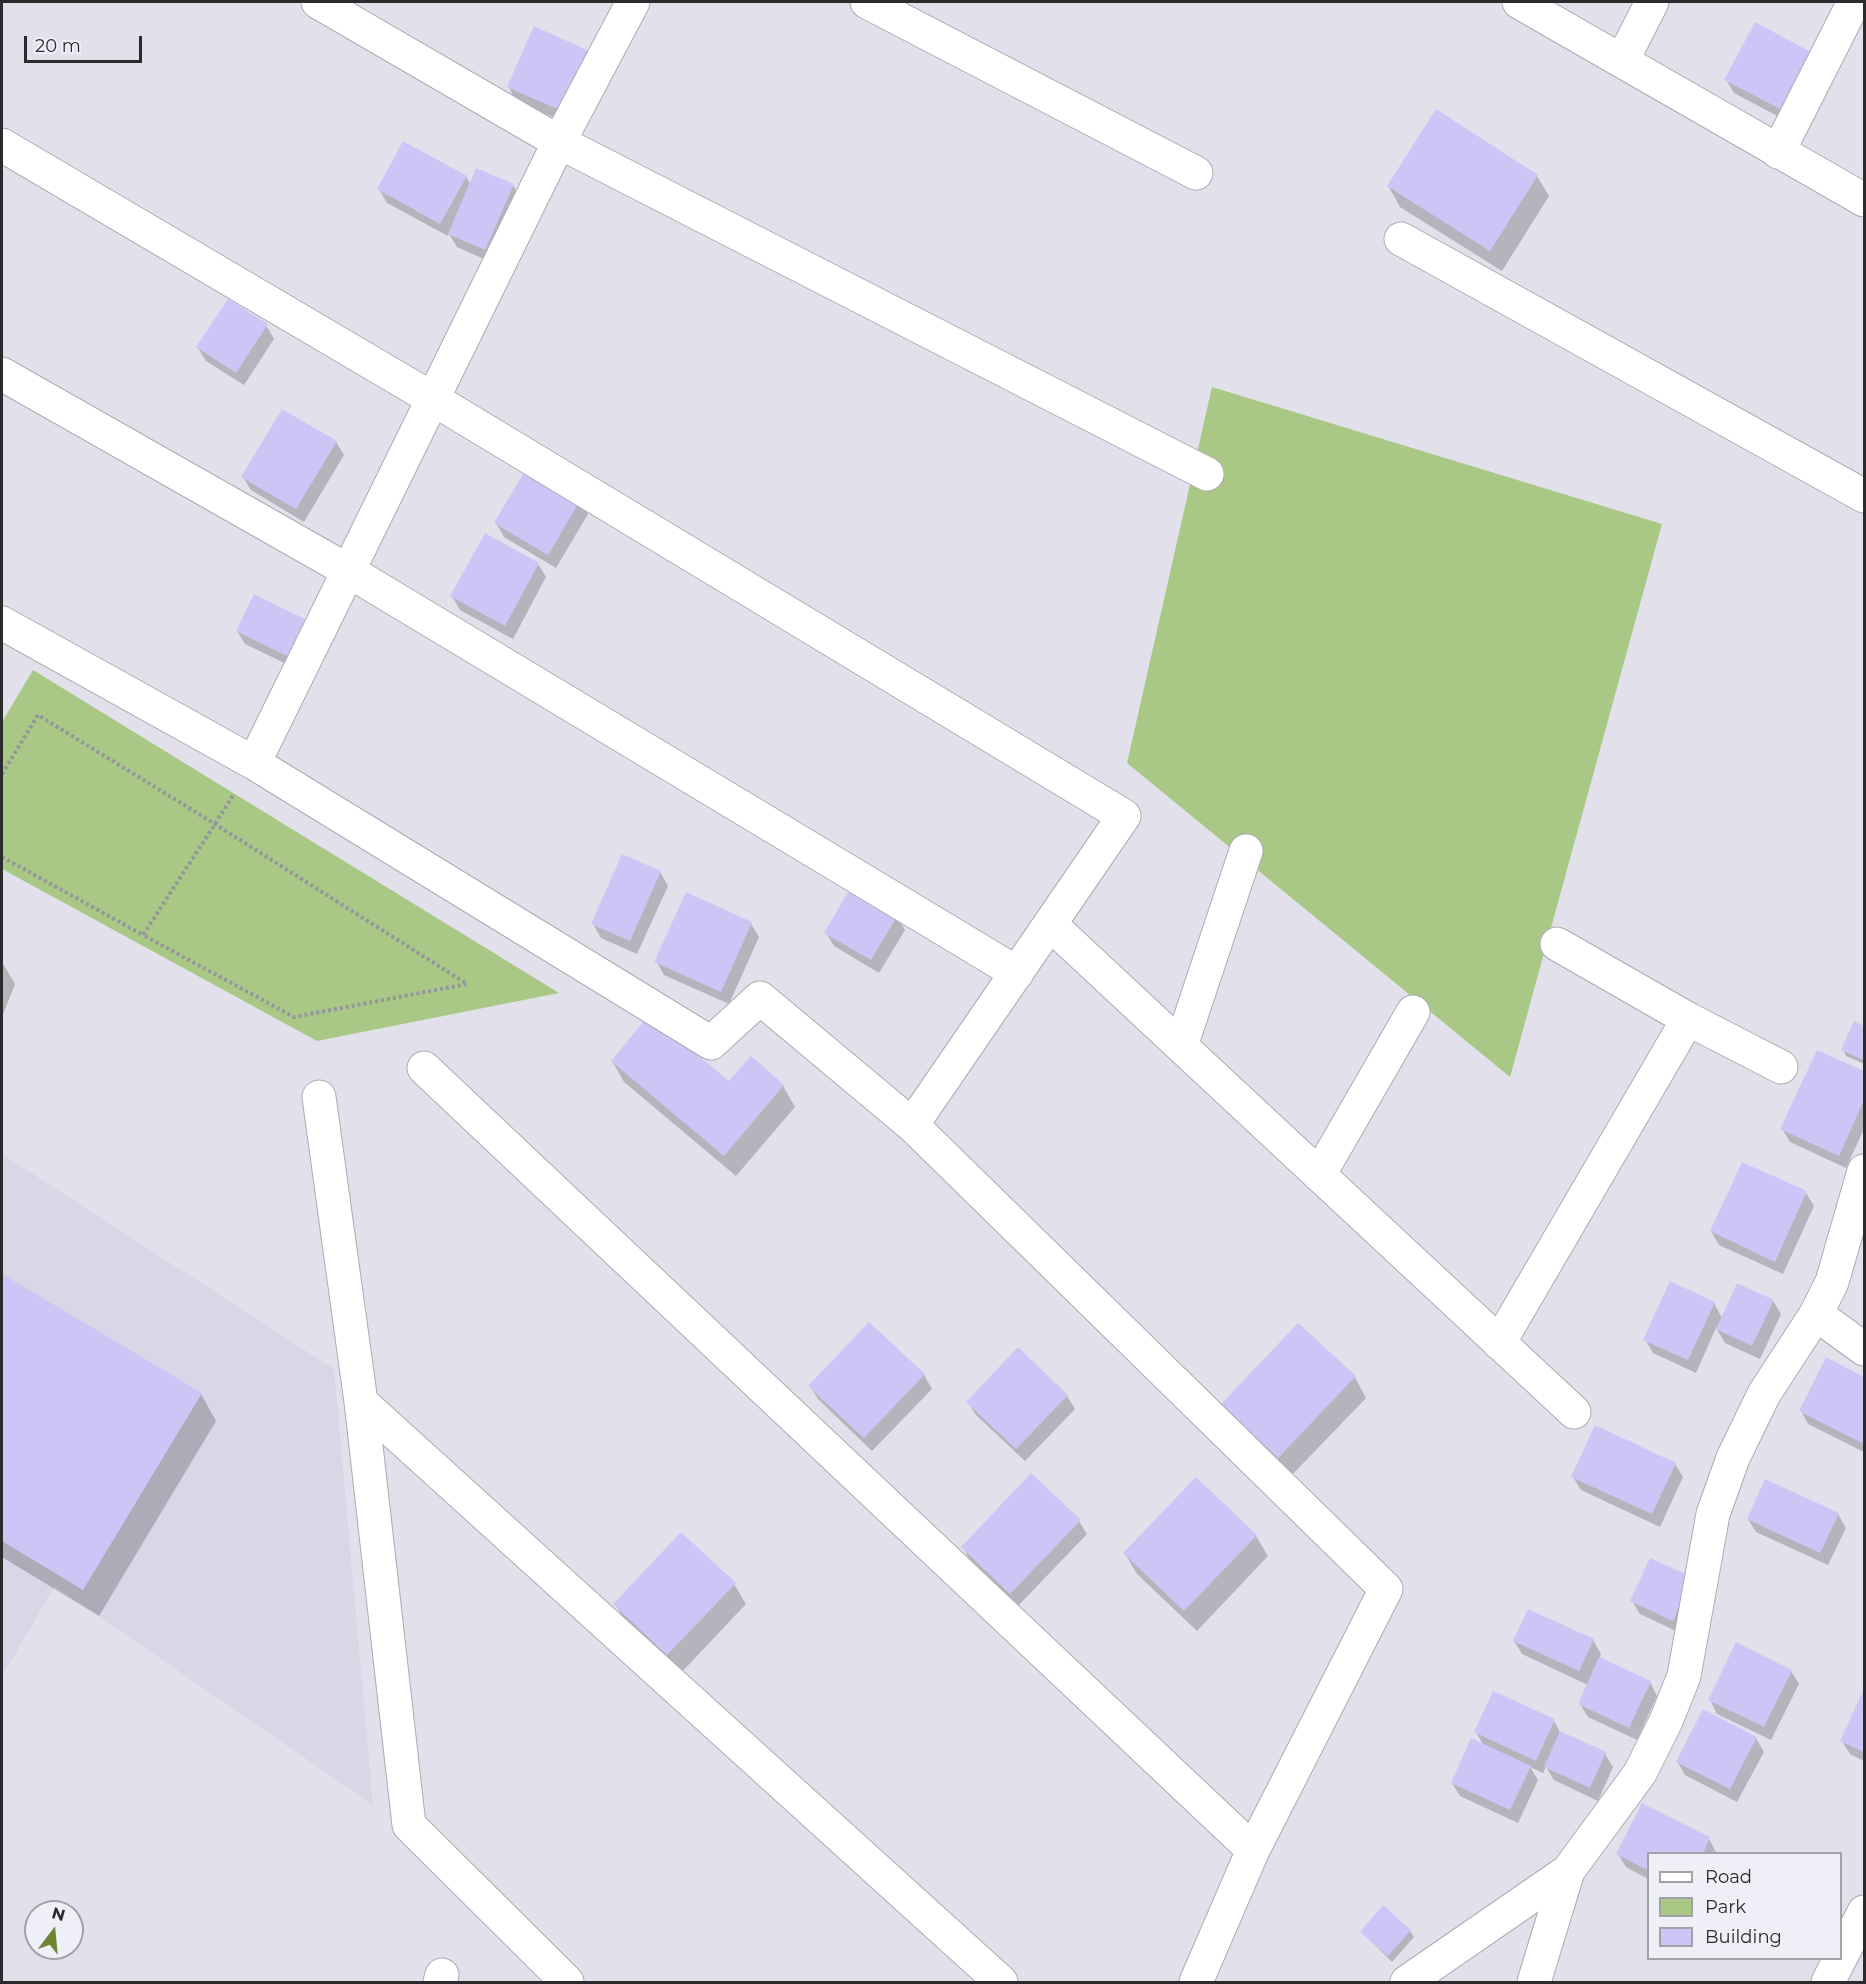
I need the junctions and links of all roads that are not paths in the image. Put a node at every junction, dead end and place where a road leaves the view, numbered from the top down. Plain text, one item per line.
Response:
1 (318, 2) edge
2 (633, 2) edge
3 (867, 2) edge
4 (1519, 2) edge
5 (1652, 2) edge
6 (1854, 2) edge
7 (1622, 61) junction
8 (559, 142) junction
9 (2, 145) edge
10 (1778, 152) junction
11 (1196, 173) dead end
12 (1864, 200) edge
13 (1401, 240) dead end
14 (2, 374) edge
15 (433, 399) junction
16 (1207, 474) dead end
17 (1864, 496) edge
18 (347, 570) junction
19 (2, 624) edge
20 (254, 763) junction
21 (1246, 850) dead end
22 (1050, 924) junction
23 (1557, 944) dead end
24 (1017, 973) junction
25 (1413, 1012) dead end
26 (1688, 1019) junction
27 (1180, 1046) junction
28 (1781, 1067) dead end
29 (424, 1068) dead end
30 (319, 1097) dead end
31 (912, 1125) junction
32 (1864, 1171) edge
33 (1319, 1175) junction
34 (1816, 1314) junction
35 (1499, 1343) junction
36 (1864, 1349) edge
37 (361, 1402) junction
38 (1574, 1412) dead end
39 (1253, 1850) junction
40 (1568, 1871) junction
41 (1864, 1912) edge
42 (1842, 1955) edge
43 (1840, 1960) edge
44 (567, 1983) edge
45 (1001, 1983) edge
46 (1196, 1983) edge
47 (1407, 1983) edge
48 (1534, 1983) edge
49 (1828, 1983) edge

1 - 8 street
2 - 8 street
3 - 11 street
4 - 7 street
5 - 7 street
6 - 10 street
7 - 10 street
8 - 15 street
8 - 16 street
9 - 15 street
10 - 12 street
13 - 17 street
14 - 18 street
15 - 18 street
15 - 22 street
18 - 20 street
18 - 24 street
19 - 20 street
20 - 31 street
21 - 27 street
22 - 24 street
22 - 27 street
23 - 26 street
24 - 31 street
25 - 33 street
26 - 28 street
26 - 35 street
27 - 33 street
29 - 39 street
30 - 37 street
31 - 39 street
32 - 34 street
33 - 35 street
34 - 36 street
34 - 40 street
35 - 38 street
37 - 44 street
37 - 45 street
39 - 46 street
40 - 47 street
40 - 48 street
41 - 42 street
43 - 49 street

